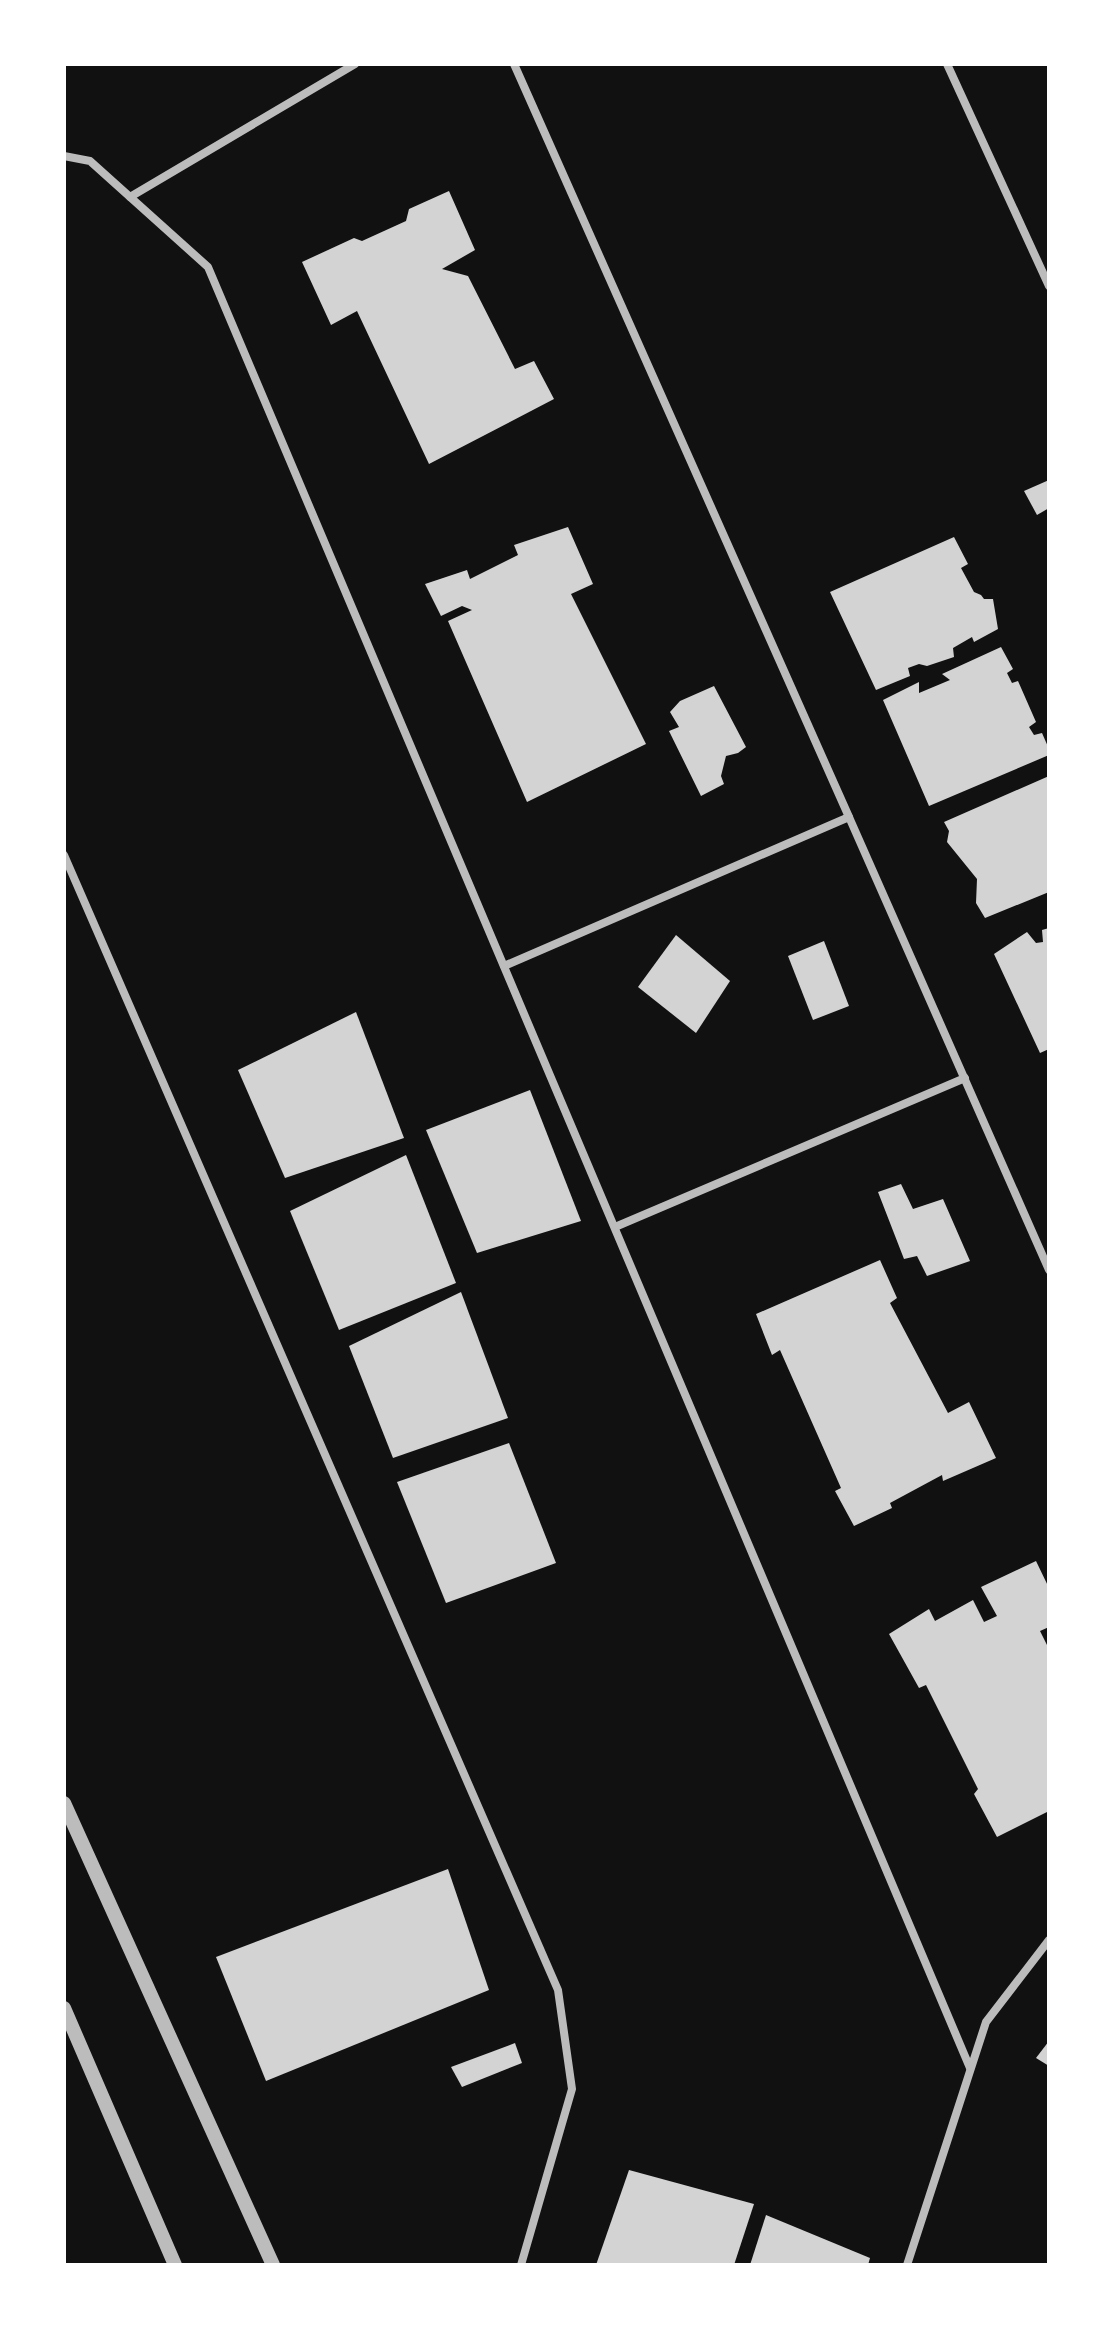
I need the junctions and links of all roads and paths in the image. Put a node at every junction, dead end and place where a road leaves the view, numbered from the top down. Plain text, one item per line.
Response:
1 (355, 64) edge
2 (514, 64) edge
3 (947, 64) edge
4 (64, 156) edge
5 (130, 197) junction
6 (1049, 286) edge
7 (849, 817) junction
8 (64, 855) edge
9 (504, 966) junction
10 (965, 1078) junction
11 (615, 1227) junction
12 (1049, 1270) edge
13 (64, 1803) edge
14 (1049, 1940) edge
15 (64, 2008) edge
16 (970, 2068) junction
17 (175, 2265) edge
18 (273, 2265) edge
19 (521, 2265) edge
20 (907, 2265) edge

1 - 5 street
2 - 7 street
3 - 6 street
4 - 5 street
5 - 9 street
7 - 9 street
7 - 10 street
8 - 19 street
9 - 11 street
10 - 11 street
10 - 12 street
11 - 16 street
13 - 18 street
14 - 16 street
15 - 17 street
16 - 20 street

